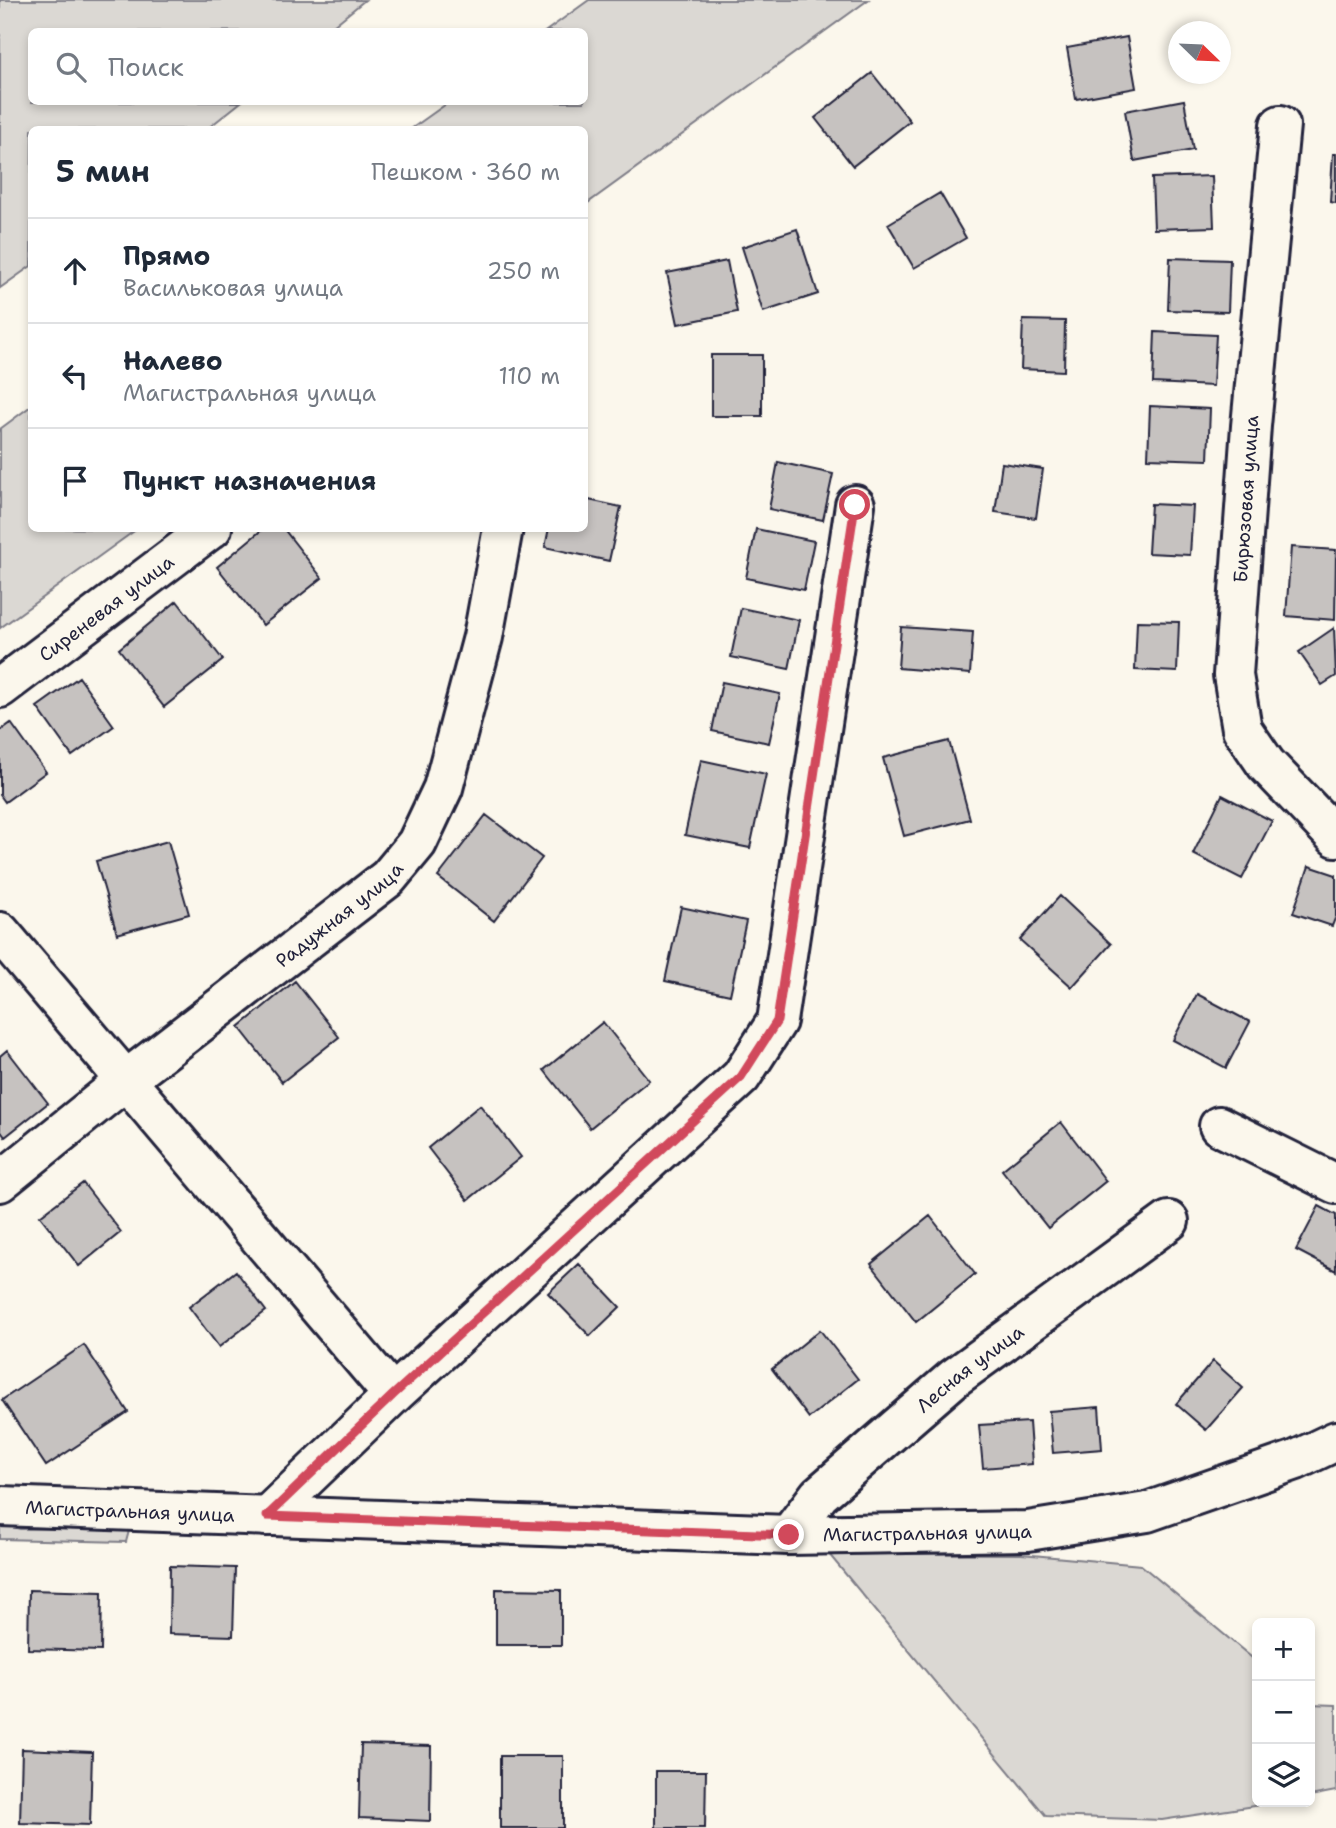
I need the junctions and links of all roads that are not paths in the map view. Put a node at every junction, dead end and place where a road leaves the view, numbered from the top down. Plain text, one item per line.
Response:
1 (1280, 125) dead end
2 (855, 505) dead end
3 (207, 532) edge
4 (502, 532) edge
5 (0, 688) edge
6 (1336, 837) edge
7 (0, 932) edge
8 (126, 1080) junction
9 (1219, 1126) dead end
10 (0, 1182) edge
11 (1336, 1184) edge
12 (1168, 1221) dead end
13 (393, 1395) junction
14 (1336, 1441) edge
15 (0, 1506) edge
16 (267, 1516) junction
17 (789, 1535) junction

1 - 6 street, Бирюзовая улица
2 - 13 street
3 - 5 street, Сиреневая улица
4 - 8 street, Радужная улица
7 - 8 street
8 - 10 street, Радужная улица
8 - 13 street
9 - 11 street
12 - 17 street, Лесная улица
13 - 16 street
14 - 17 street, Магистральная улица
15 - 16 street, Магистральная улица
16 - 17 street, Магистральная улица

